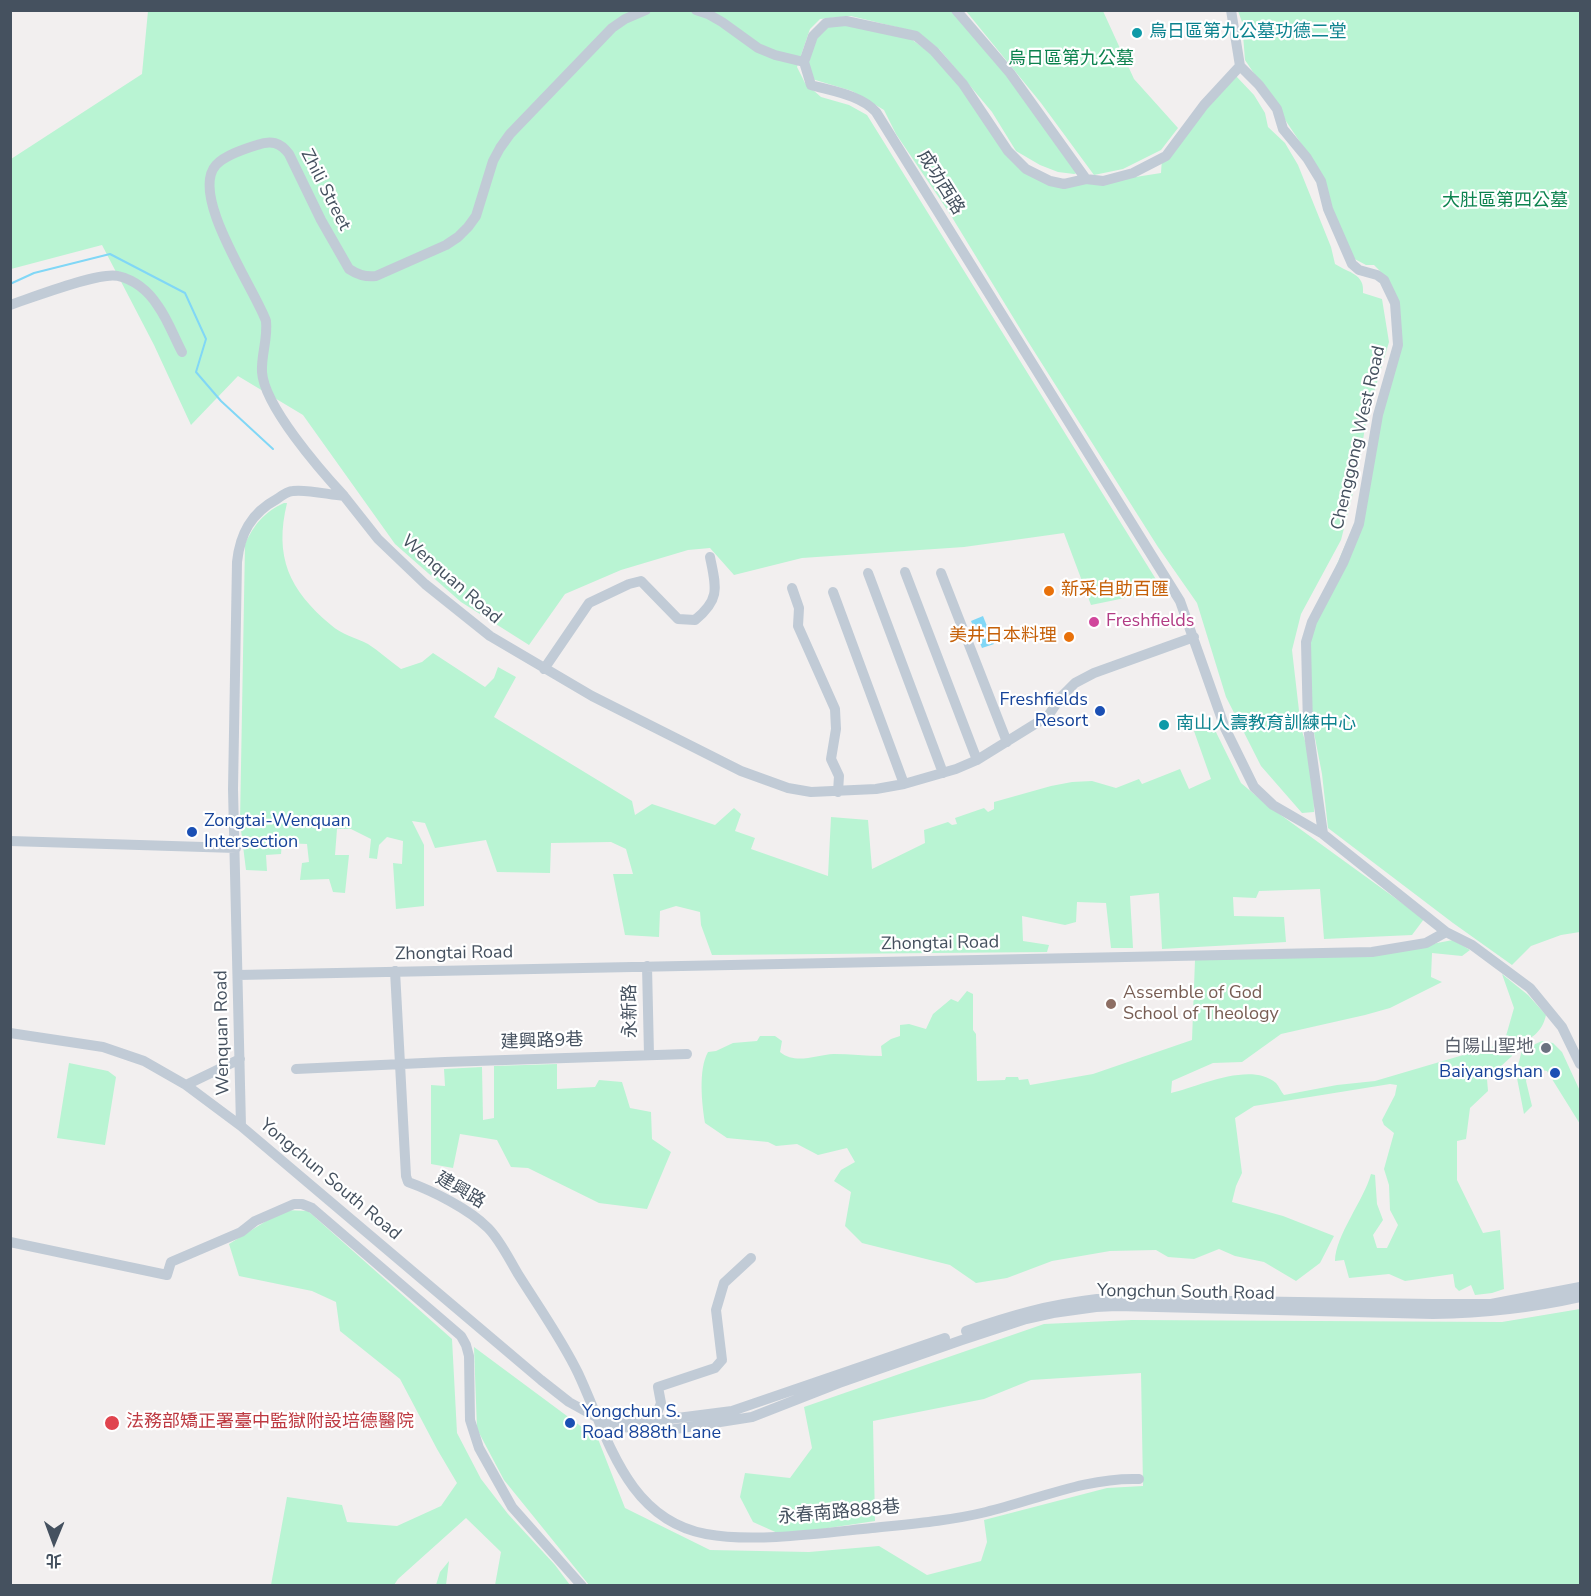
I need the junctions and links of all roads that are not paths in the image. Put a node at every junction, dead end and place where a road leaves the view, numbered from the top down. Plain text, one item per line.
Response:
1 (646, 10) edge
2 (696, 10) edge
3 (956, 10) edge
4 (1231, 10) edge
5 (804, 62) junction
6 (1240, 66) junction
7 (1086, 179) junction
8 (10, 305) edge
9 (182, 352) dead end
10 (344, 496) junction
11 (710, 557) dead end
12 (906, 572) dead end
13 (868, 573) dead end
14 (941, 573) dead end
15 (792, 588) dead end
16 (833, 592) dead end
17 (1194, 637) junction
18 (544, 669) junction
19 (1007, 742) junction
20 (977, 760) junction
21 (943, 773) junction
22 (904, 784) junction
23 (838, 792) junction
24 (1323, 834) junction
25 (10, 841) edge
26 (236, 848) junction
27 (1446, 932) junction
28 (647, 966) junction
29 (395, 971) junction
30 (238, 975) junction
31 (10, 1033) edge
32 (687, 1054) dead end
33 (649, 1055) junction
34 (240, 1059) junction
35 (1581, 1064) edge
36 (399, 1065) junction
37 (296, 1069) dead end
38 (186, 1085) junction
39 (241, 1126) junction
40 (10, 1242) edge
41 (751, 1258) dead end
42 (1581, 1287) edge
43 (1581, 1297) edge
44 (1433, 1309) junction
45 (1025, 1315) junction
46 (596, 1417) junction
47 (654, 1421) junction
48 (1139, 1479) dead end
49 (582, 1586) edge

1 - 10 street, Zhili Street
2 - 5 street
3 - 7 street
4 - 6 street
5 - 7 street
5 - 17 street, 成功西路
6 - 7 street
6 - 24 street, Chenggong West Road
8 - 9 street
10 - 18 street, Wenquan Road
10 - 26 street, Wenquan Road
11 - 18 street
12 - 20 street
13 - 21 street
14 - 19 street
15 - 23 street
16 - 22 street
17 - 19 street, Wenquan Road
17 - 24 street, 成功西路
18 - 23 street, Wenquan Road
19 - 20 street, Wenquan Road
20 - 21 street, Wenquan Road
21 - 22 street, Wenquan Road
22 - 23 street, Wenquan Road
24 - 27 street
25 - 26 street
26 - 30 street, Wenquan Road
27 - 28 street, Zhongtai Road
27 - 35 street
28 - 29 street, Zhongtai Road
28 - 33 street, 永新路
29 - 30 street, Zhongtai Road
29 - 36 street, 建興路
30 - 34 street, Wenquan Road
31 - 38 street, Yongchun South Road
32 - 33 street, 建興路9巷
33 - 36 street, 建興路9巷
34 - 38 street
34 - 39 street, Wenquan Road
36 - 37 street, 建興路9巷
36 - 46 street, 建興路
38 - 39 street, Yongchun South Road
39 - 46 street, Yongchun South Road
40 - 49 street
41 - 47 street
42 - 44 street, Yongchun South Road
43 - 44 street, Yongchun South Road
44 - 45 street, Yongchun South Road
45 - 46 street, Yongchun South Road
45 - 47 street, Yongchun South Road
46 - 47 street, Yongchun South Road
46 - 48 street, 永春南路888巷

